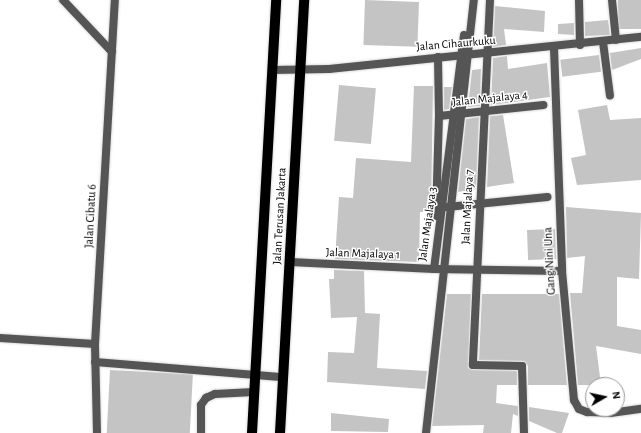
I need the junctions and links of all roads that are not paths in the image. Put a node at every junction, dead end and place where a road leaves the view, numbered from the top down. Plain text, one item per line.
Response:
1 (63, 0) edge
2 (115, 0) edge
3 (276, 0) edge
4 (304, 0) edge
5 (469, 0) edge
6 (474, 0) edge
7 (490, 0) edge
8 (579, 0) edge
9 (612, 0) edge
10 (641, 37) edge
11 (616, 40) junction
12 (603, 42) junction
13 (580, 44) junction
14 (554, 48) junction
15 (112, 52) junction
16 (438, 57) junction
17 (272, 70) junction
18 (301, 70) junction
19 (610, 96) dead end
20 (543, 105) dead end
21 (440, 116) junction
22 (548, 197) dead end
23 (436, 209) junction
24 (290, 262) junction
25 (434, 269) junction
26 (562, 271) junction
27 (0, 338) edge
28 (95, 344) junction
29 (95, 362) junction
30 (255, 375) junction
31 (283, 377) junction
32 (254, 392) junction
33 (641, 410) edge
34 (97, 433) edge
35 (201, 433) edge
36 (252, 433) edge
37 (280, 433) edge
38 (426, 433) edge
39 (524, 433) edge

1 - 15 street
2 - 15 street, Jalan Cibatu 6
3 - 17 main road, Jalan Terusan Jakarta
4 - 18 main road, Jalan Terusan Jakarta
5 - 25 street, Jalan Majalaya 3
6 - 38 street, Jalan Majalaya 3
7 - 39 street, Jalan Majalaya 7
8 - 13 street
9 - 11 street
10 - 11 street, Jalan Cihaurkuku
11 - 12 street, Jalan Cihaurkuku
12 - 13 street, Jalan Cihaurkuku
12 - 19 street
13 - 14 street, Jalan Cihaurkuku
14 - 16 street, Jalan Cihaurkuku
14 - 26 street, Gang Nini Una
15 - 28 street, Jalan Cibatu 6
16 - 18 street, Jalan Cihaurkuku
16 - 21 street, Jalan Majalaya 3
17 - 18 street, Jalan Cihaurkuku
17 - 30 main road, Jalan Terusan Jakarta
18 - 24 main road, Jalan Terusan Jakarta
20 - 21 street, Jalan Majalaya 4
21 - 23 street, Jalan Majalaya 3
22 - 23 street
23 - 25 street, Jalan Majalaya 3
24 - 25 street, Jalan Majalaya 1
24 - 31 main road, Jalan Terusan Jakarta
25 - 26 street, Jalan Majalaya 1
26 - 33 street, Gang Nini Una
27 - 28 street
28 - 29 street, Jalan Cibatu 6
29 - 30 street
29 - 34 street, Jalan Cibatu 6
30 - 31 street
30 - 32 main road, Jalan Terusan Jakarta
31 - 37 main road, Jalan Terusan Jakarta
32 - 35 street
32 - 36 main road, Jalan Terusan Jakarta

